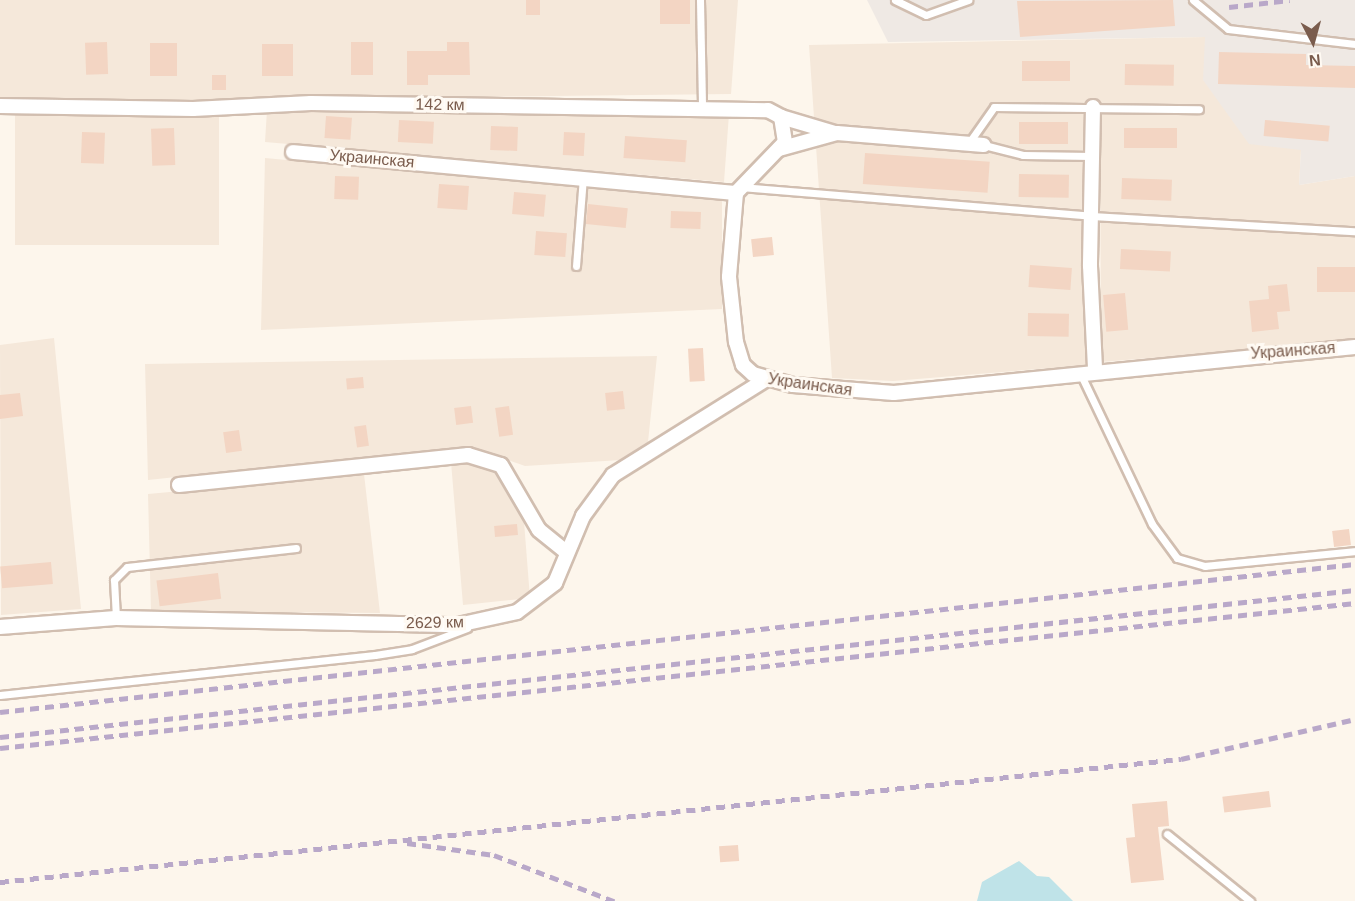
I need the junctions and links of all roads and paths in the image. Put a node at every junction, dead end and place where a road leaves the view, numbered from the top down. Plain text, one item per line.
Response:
1 (700, 0) edge
2 (895, 0) edge
3 (968, 0) edge
4 (1193, 0) edge
5 (1355, 44) edge
6 (0, 106) edge
7 (1093, 108) junction
8 (702, 109) junction
9 (1199, 109) dead end
10 (781, 117) junction
11 (837, 133) junction
12 (968, 144) junction
13 (984, 145) joint
14 (779, 149) junction
15 (293, 152) dead end
16 (1092, 156) junction
17 (583, 178) junction
18 (738, 190) junction
19 (1091, 216) junction
20 (1355, 231) edge
21 (576, 267) dead end
22 (1355, 347) edge
23 (1095, 370) junction
24 (1080, 373) junction
25 (765, 380) junction
26 (179, 485) dead end
27 (296, 548) dead end
28 (1355, 550) edge
29 (567, 553) junction
30 (116, 618) junction
31 (489, 620) junction
32 (0, 627) edge
33 (0, 695) edge
34 (1167, 834) dead end
35 (1250, 901) edge

1 - 8 lane
2 - 3 lane
4 - 5 lane
6 - 8 street, 142 км
7 - 9 lane
7 - 12 lane
7 - 16 street
8 - 10 street, 142 км
10 - 11 street, 142 км
10 - 14 street
11 - 12 street
11 - 14 street
12 - 13 street
13 - 16 lane
14 - 18 street
15 - 17 street, Украинская
16 - 19 street
17 - 18 street, Украинская
17 - 21 lane
18 - 19 lane
18 - 25 street, Украинская
19 - 20 lane
19 - 23 street
22 - 23 street, Украинская
23 - 24 street, Украинская
24 - 25 street, Украинская
24 - 28 lane
25 - 29 street, 2629 км
26 - 29 street
27 - 30 lane
29 - 31 street, 2629 км
30 - 31 street, 2629 км
30 - 32 street, 2629 км
31 - 33 lane
34 - 35 lane

